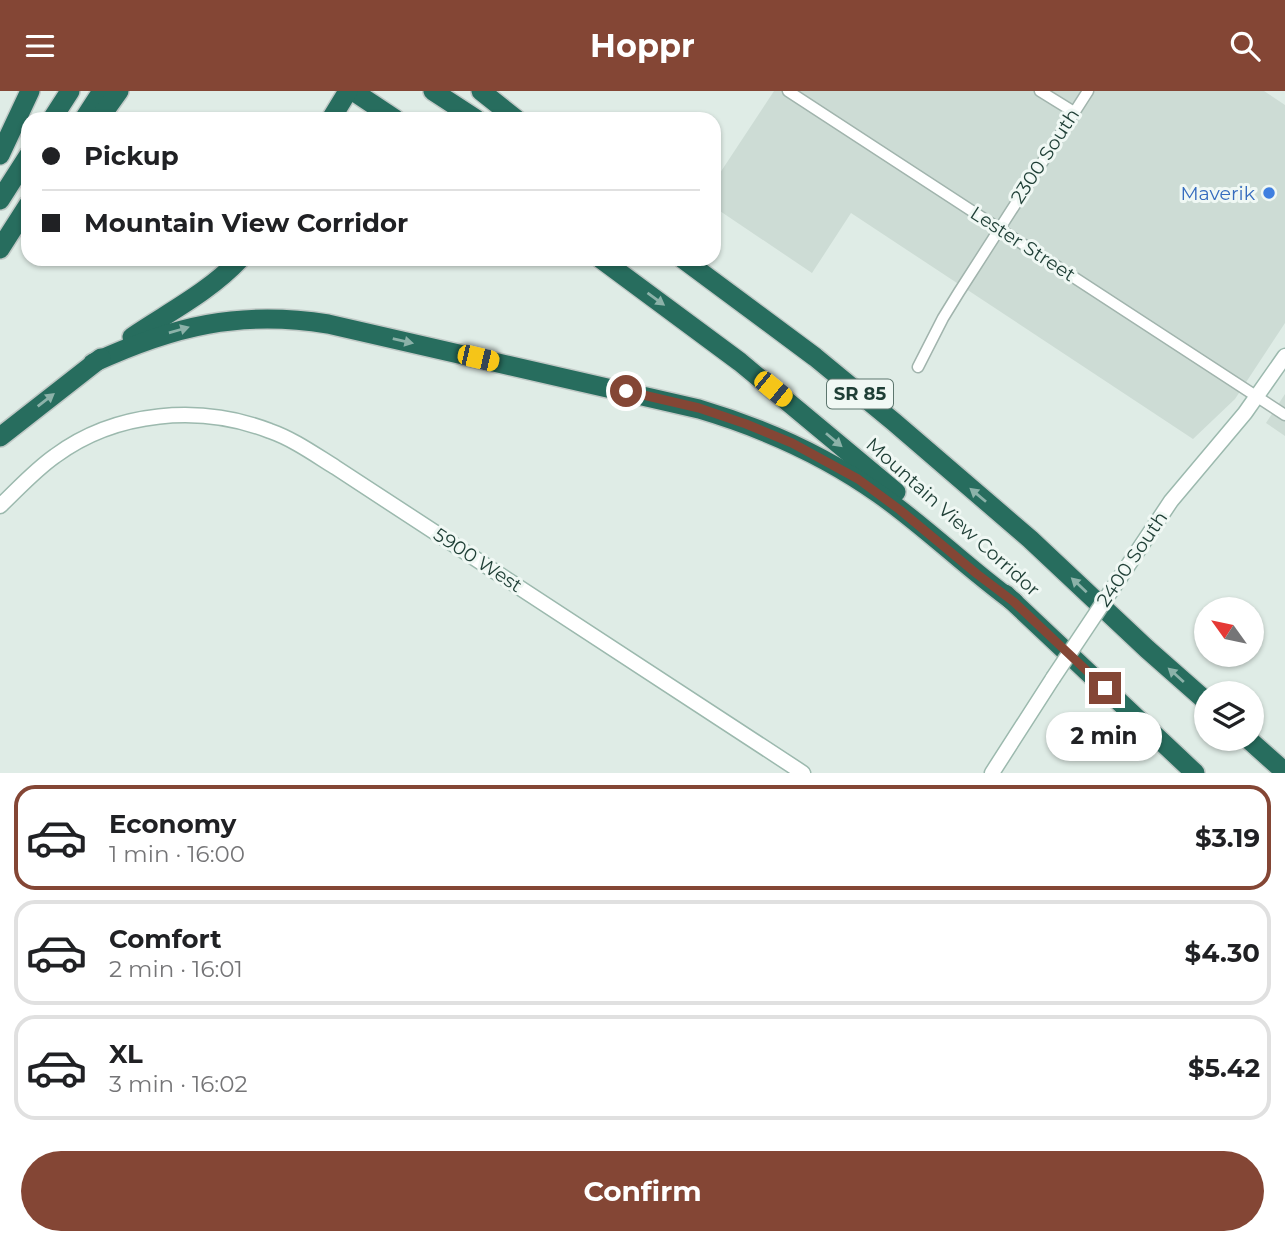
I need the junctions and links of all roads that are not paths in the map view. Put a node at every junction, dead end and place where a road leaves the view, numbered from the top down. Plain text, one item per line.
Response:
1 (30, 91) edge
2 (70, 91) edge
3 (102, 91) edge
4 (119, 91) edge
5 (350, 91) edge
6 (433, 91) edge
7 (481, 91) edge
8 (788, 91) edge
9 (1040, 91) edge
10 (1088, 91) edge
11 (56, 112) edge
12 (88, 112) edge
13 (104, 112) edge
14 (336, 112) edge
15 (383, 112) edge
16 (465, 112) edge
17 (507, 112) edge
18 (1074, 112) junction
19 (0, 155) edge
20 (21, 167) edge
21 (0, 200) edge
22 (21, 216) edge
23 (21, 226) edge
24 (998, 228) junction
25 (0, 251) edge
26 (233, 266) edge
27 (610, 266) edge
28 (693, 266) edge
29 (704, 266) edge
30 (815, 356) junction
31 (1285, 356) edge
32 (93, 363) junction
33 (918, 367) dead end
34 (1257, 397) junction
35 (1285, 415) edge
36 (0, 437) edge
37 (0, 506) edge
38 (1014, 602) junction
39 (1194, 690) edge
40 (1261, 751) edge
41 (803, 772) edge
42 (992, 772) edge
43 (1195, 772) edge
44 (1285, 772) edge

1 - 19 highway
2 - 11 highway
3 - 12 highway
4 - 13 highway
5 - 14 highway
5 - 15 highway
6 - 16 highway
7 - 17 highway
8 - 24 street, Lester Street
9 - 18 street
10 - 18 street, 2300 South
18 - 24 street, 2300 South
20 - 21 highway
22 - 25 highway
23 - 25 highway
24 - 33 street, 2300 South
24 - 34 street, Lester Street
26 - 32 highway
27 -> 38 highway, Mountain View Corridor / SR 85
28 - 30 highway, Mountain View Corridor / SR 85
29 - 30 highway
39 -> 30 highway, Mountain View Corridor / SR 85
31 - 34 street, 2400 South
36 -> 32 highway
32 -> 38 highway
34 - 35 street, Lester Street
34 - 42 street, 2400 South, bridge
37 - 41 street, 5900 West
38 - 43 highway, Mountain View Corridor / SR 85
40 - 44 highway

